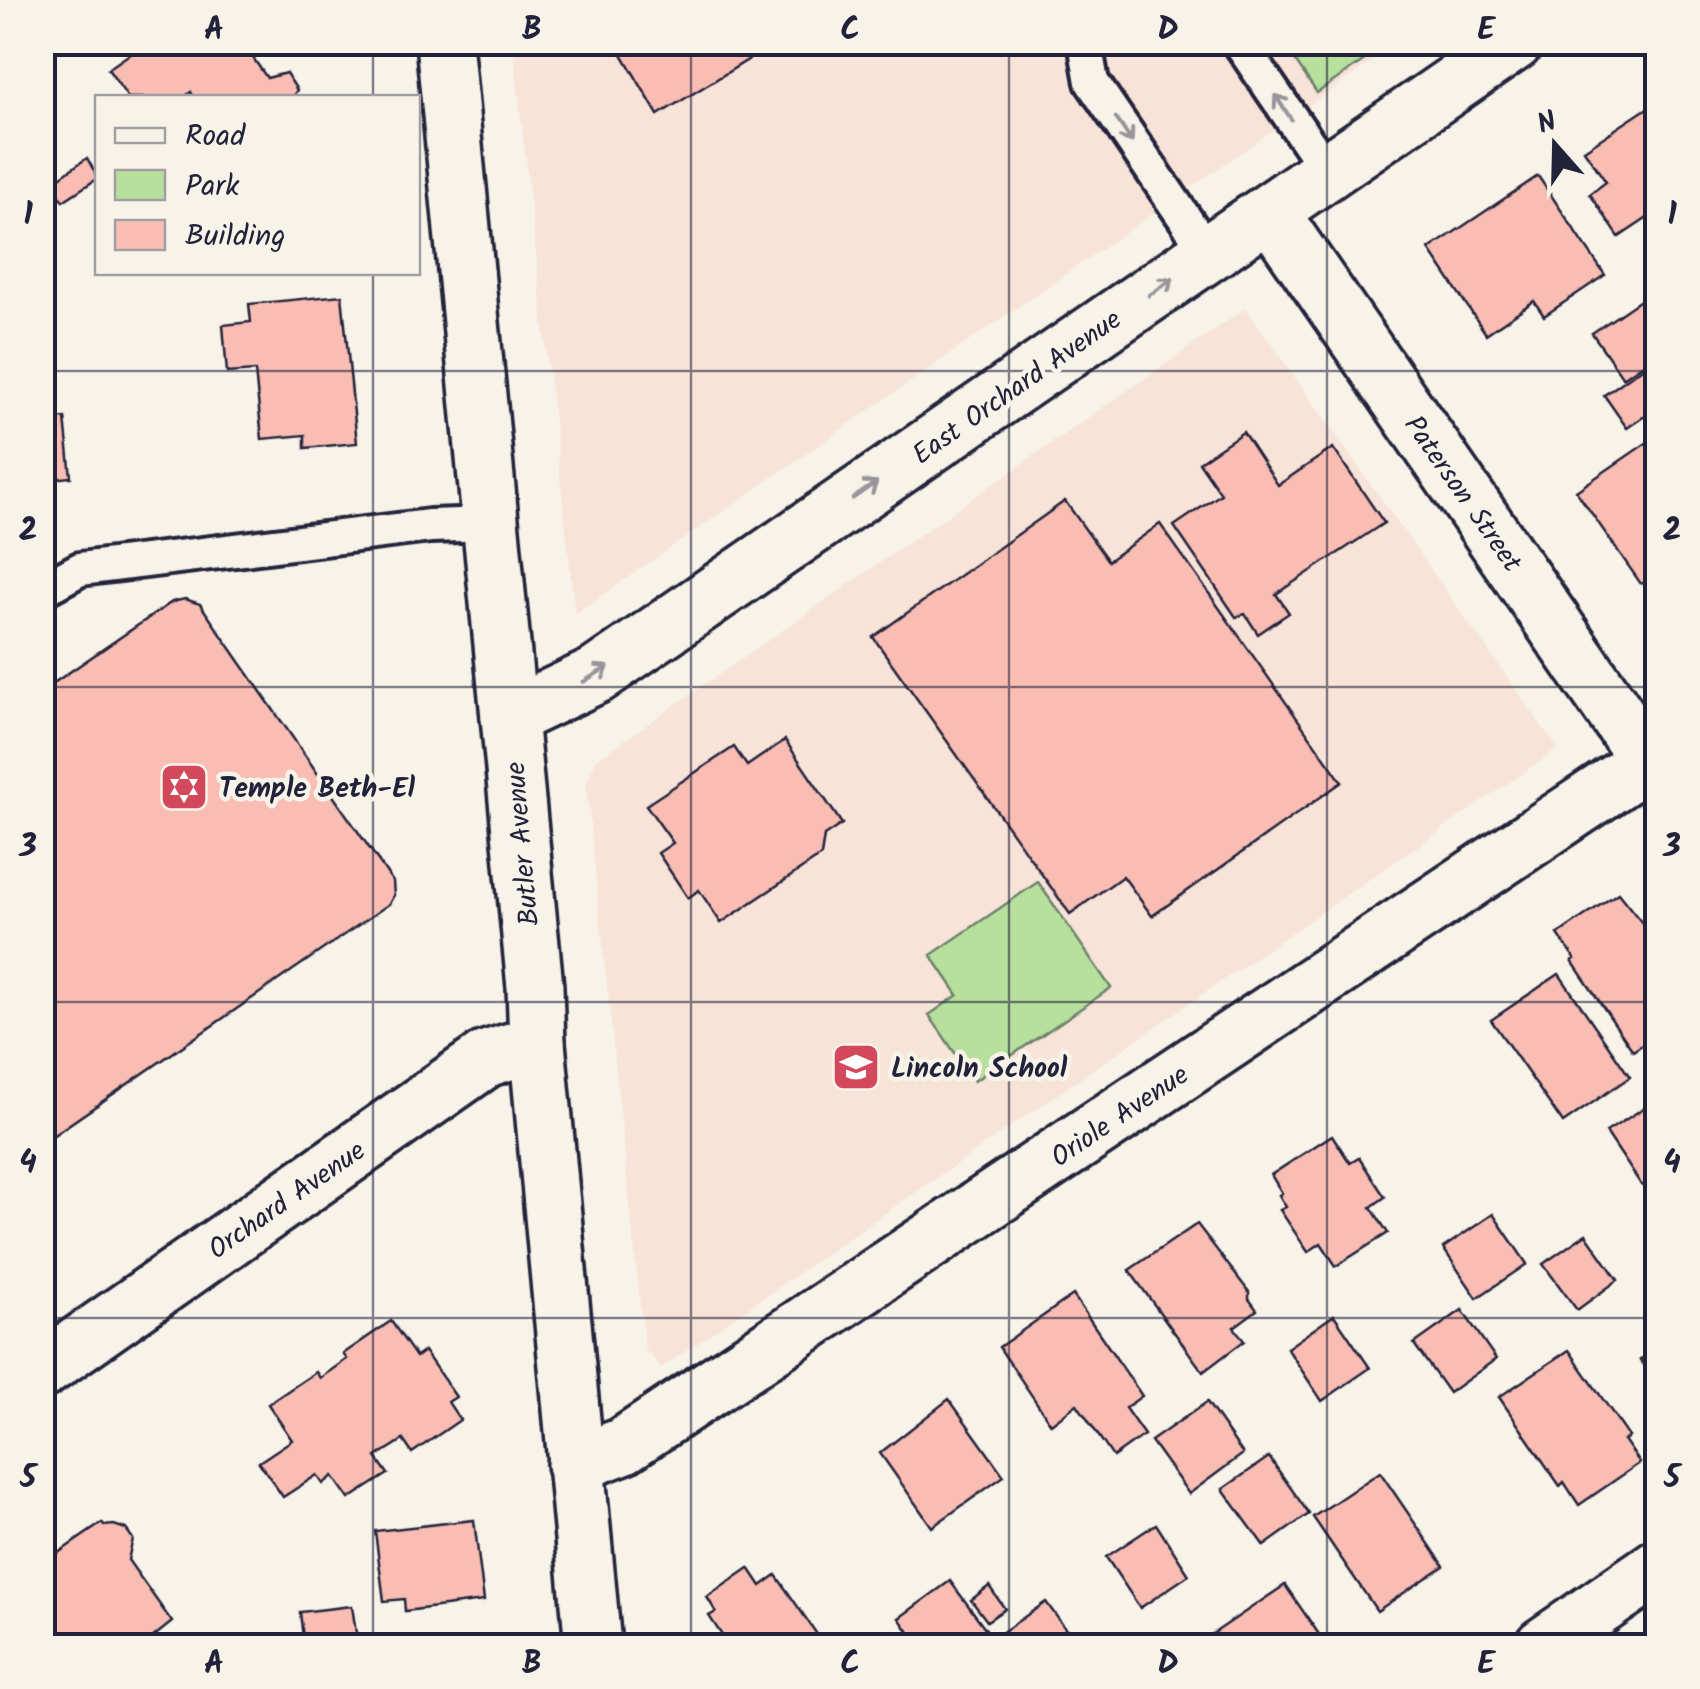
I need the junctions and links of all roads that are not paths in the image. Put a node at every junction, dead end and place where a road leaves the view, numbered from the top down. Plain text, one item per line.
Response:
1 (444, 42) edge
2 (1089, 42) edge
3 (1239, 42) edge
4 (1515, 42) edge
5 (1328, 172) junction
6 (1270, 212) junction
7 (1209, 254) junction
8 (490, 524) junction
9 (42, 590) edge
10 (509, 717) junction
11 (1654, 763) edge
12 (536, 1042) junction
13 (42, 1370) edge
14 (575, 1464) junction
15 (1658, 1568) edge
16 (593, 1646) edge
17 (1543, 1646) edge

1 - 8 street, Butler Avenue
2 -> 7 lane
5 -> 3 lane
4 - 5 street, East Orchard Avenue
5 - 6 street, East Orchard Avenue
6 - 7 street, East Orchard Avenue
6 - 11 street, Paterson Street
10 -> 7 street, East Orchard Avenue
8 - 9 lane
8 - 10 street, Butler Avenue
10 - 12 street, Butler Avenue
11 - 14 street, Oriole Avenue
12 - 13 street, Orchard Avenue
12 - 14 street, Butler Avenue
14 - 16 street, Butler Avenue
15 - 17 street

